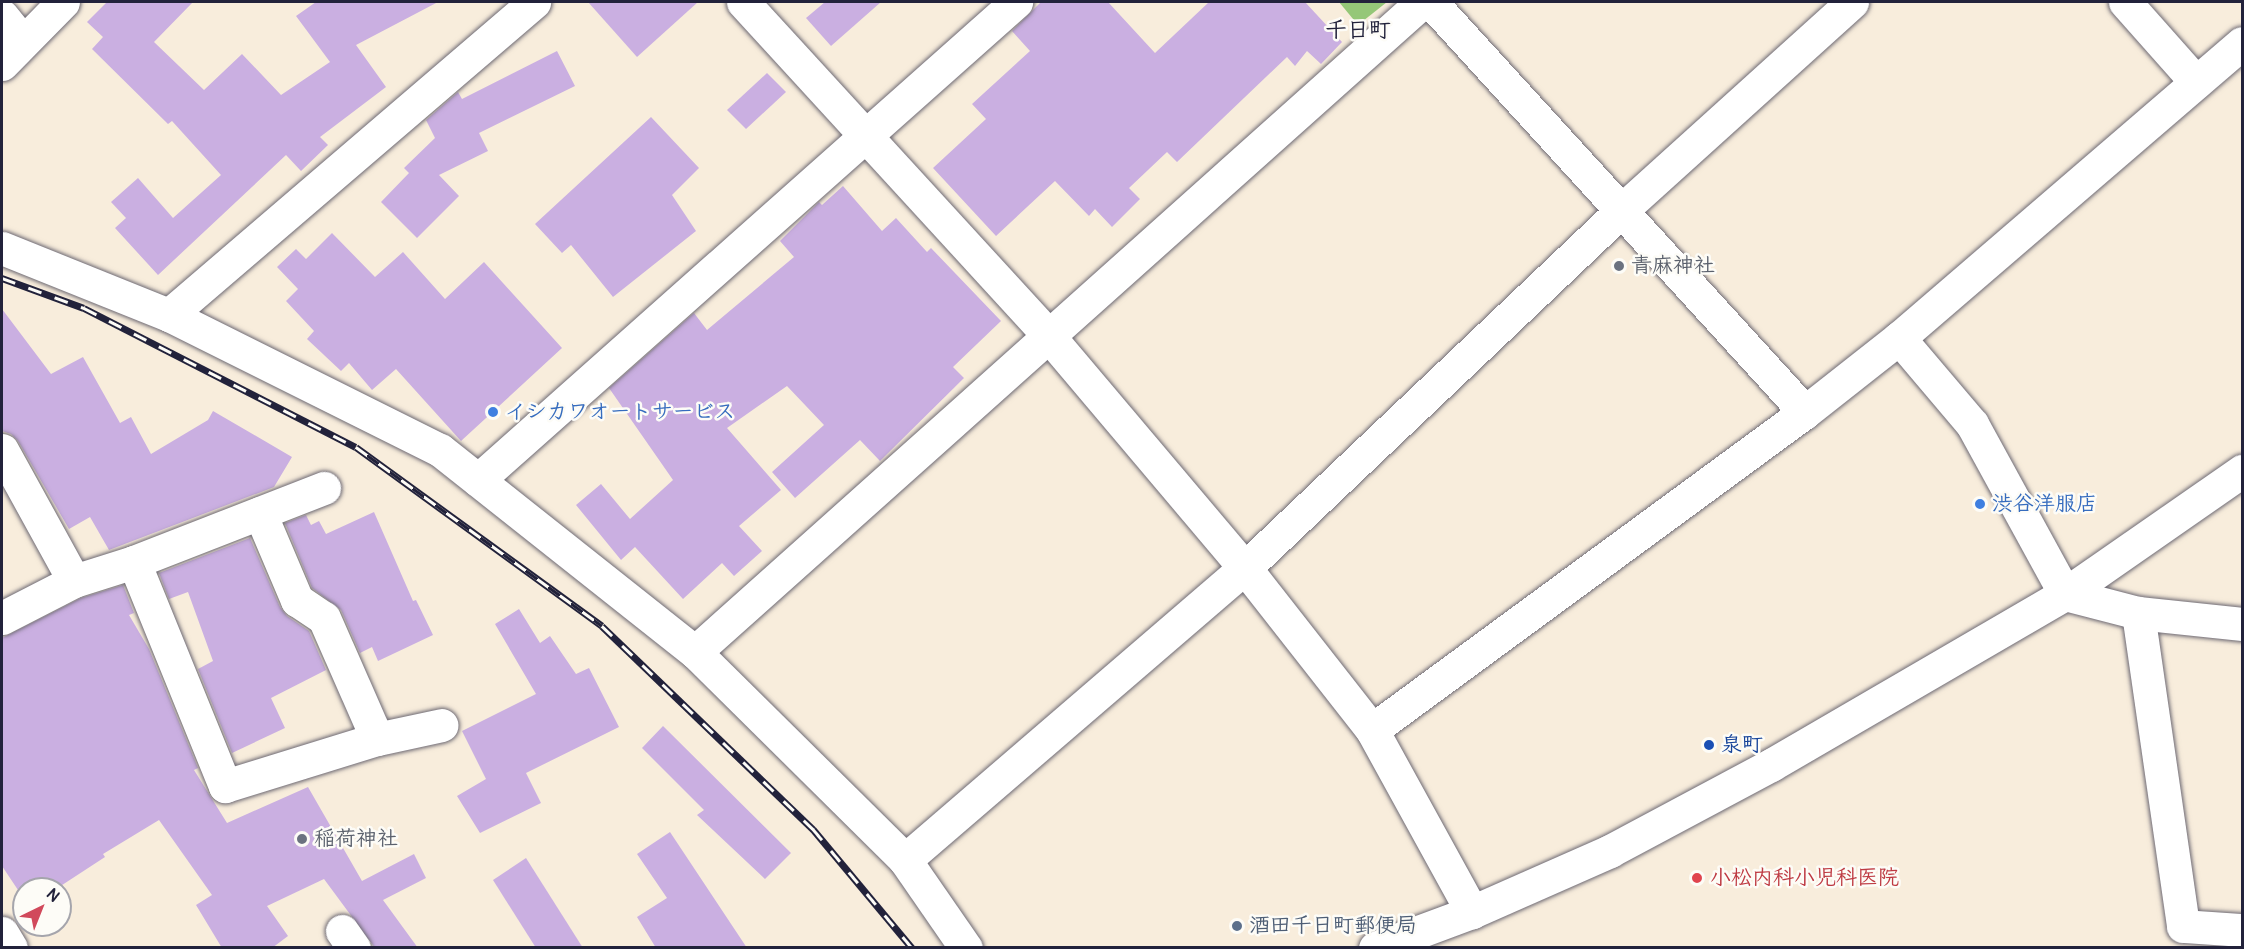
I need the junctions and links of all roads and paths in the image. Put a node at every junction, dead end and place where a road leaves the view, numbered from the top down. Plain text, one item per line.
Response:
1 (63, 2) edge
2 (534, 2) edge
3 (743, 2) edge
4 (1016, 2) edge
5 (1422, 2) edge
6 (1431, 2) edge
7 (1852, 2) edge
8 (2125, 2) edge
9 (2, 16) edge
10 (2242, 44) edge
11 (12, 53) edge
12 (2196, 82) junction
13 (865, 138) junction
14 (1622, 210) junction
15 (2, 248) edge
16 (169, 315) junction
17 (1047, 334) junction
18 (1899, 338) junction
19 (1805, 411) junction
20 (2, 450) edge
21 (2242, 471) edge
22 (478, 480) junction
23 (324, 488) dead end
24 (260, 513) junction
25 (134, 562) junction
26 (1245, 567) junction
27 (74, 581) junction
28 (2065, 594) junction
29 (2138, 613) junction
30 (2, 618) edge
31 (2242, 624) edge
32 (695, 652) junction
33 (442, 725) dead end
34 (1372, 730) junction
35 (377, 739) junction
36 (905, 860) junction
37 (1472, 912) junction
38 (2242, 930) edge
39 (2, 933) edge
40 (11, 948) edge
41 (966, 948) edge
42 (1375, 948) edge

1 - 11 street
2 - 16 street
3 - 13 street
4 - 13 street
5 - 17 street
6 - 14 street
7 - 14 street
8 - 12 street
9 - 11 street
10 - 12 street
12 - 18 street
13 - 17 street
13 - 22 street
14 - 19 street
14 - 26 street
15 - 16 street
16 - 22 street
17 - 26 street
17 - 32 street
18 - 19 street
18 - 28 street
19 - 34 street
20 - 27 street
21 - 28 street
22 - 32 street
23 - 24 street
24 - 25 street
24 - 35 street
25 - 27 street
25 - 35 street
26 - 34 street
26 - 36 street
27 - 30 street
28 - 29 street
28 - 37 street
29 - 31 street
29 - 38 street
32 - 36 street
33 - 35 street
34 - 37 street
36 - 41 street
37 - 42 street
39 - 40 street

